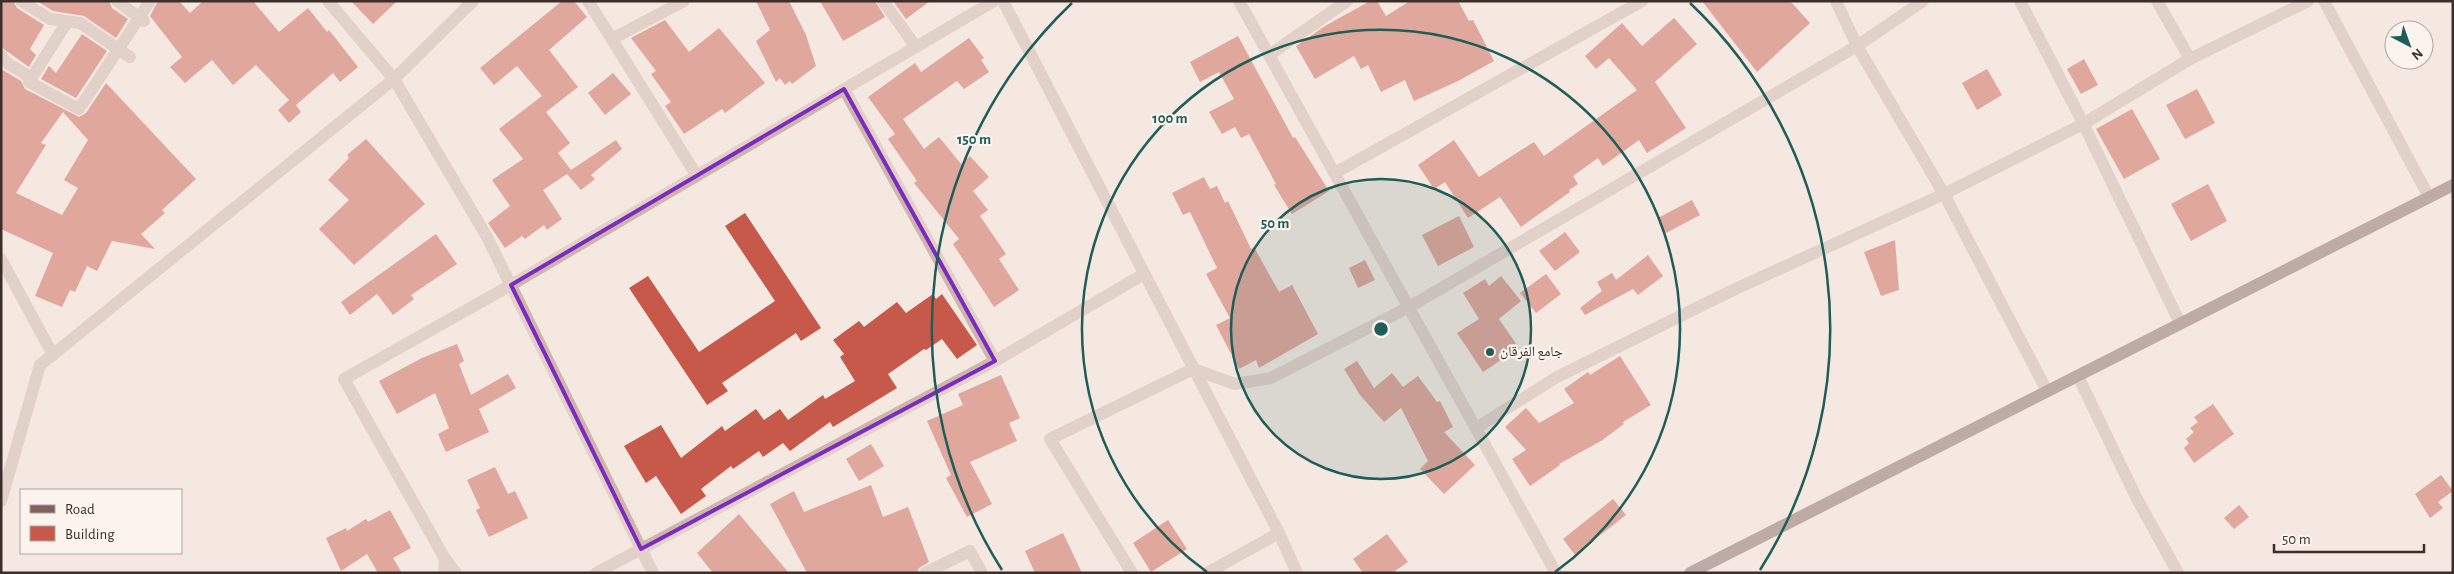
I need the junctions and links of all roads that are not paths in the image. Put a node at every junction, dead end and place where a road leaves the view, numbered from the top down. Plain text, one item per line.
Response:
1 (21, 1) edge
2 (118, 1) edge
3 (150, 1) edge
4 (328, 1) edge
5 (473, 1) edge
6 (588, 1) edge
7 (684, 1) edge
8 (883, 1) edge
9 (1239, 1) edge
10 (1348, 1) edge
11 (1642, 1) edge
12 (1836, 1) edge
13 (1923, 1) edge
14 (2020, 1) edge
15 (2157, 1) edge
16 (2308, 1) edge
17 (2324, 1) edge
18 (1003, 2) edge
19 (142, 19) junction
20 (67, 22) junction
21 (612, 39) junction
22 (1857, 46) junction
23 (916, 47) junction
24 (124, 54) junction
25 (1269, 54) junction
26 (1, 55) edge
27 (2190, 59) junction
28 (32, 78) junction
29 (394, 79) junction
30 (844, 89) junction
31 (2083, 124) junction
32 (1335, 173) junction
33 (697, 176) junction
34 (2453, 185) edge
35 (1944, 194) junction
36 (2428, 197) junction
37 (1, 259) edge
38 (1144, 274) junction
39 (511, 285) junction
40 (1409, 307) junction
41 (2180, 323) junction
42 (53, 355) junction
43 (995, 361) junction
44 (1193, 369) junction
45 (2078, 376) junction
46 (2046, 392) junction
47 (1476, 428) junction
48 (1, 501) edge
49 (1278, 533) junction
50 (641, 549) junction
51 (445, 558) junction
52 (444, 573) edge
53 (456, 573) edge
54 (596, 573) edge
55 (653, 573) edge
56 (925, 573) edge
57 (982, 573) edge
58 (1132, 573) edge
59 (1207, 573) edge
60 (1297, 573) edge
61 (1556, 573) edge
62 (1690, 573) edge
63 (2178, 573) edge

1 - 20 street
2 - 19 street
3 - 19 street
4 - 29 street
5 - 29 street
6 - 21 street
7 - 21 street
8 - 23 street
9 - 25 street
10 - 25 street
11 - 32 street
12 - 22 street
13 - 22 street
14 - 31 street
15 - 27 street
16 - 27 street
17 - 36 street
18 - 23 street
18 - 38 street
19 - 24 street
20 - 24 street
20 - 28 street
21 - 33 street
22 - 35 street
22 - 40 street
23 - 30 street
24 - 28 street
25 - 32 street
26 - 28 street
27 - 31 street
29 - 39 street
29 - 42 street
30 - 33 street
30 - 43 street
31 - 35 street
31 - 41 street
32 - 40 street
33 - 39 street
34 - 36 main road
35 - 46 street
35 - 47 street
36 - 41 main road
37 - 42 street
38 - 43 street
38 - 44 street
39 - 50 street
39 - 51 street
40 - 44 street
40 - 47 street
41 - 45 main road
42 - 48 street
43 - 50 street
44 - 49 street
44 - 58 street
45 - 46 main road
45 - 63 street
46 - 62 main road
47 - 61 street
49 - 59 street
49 - 60 street
50 - 54 street
50 - 55 street
51 - 52 street
51 - 53 street
56 - 57 street

